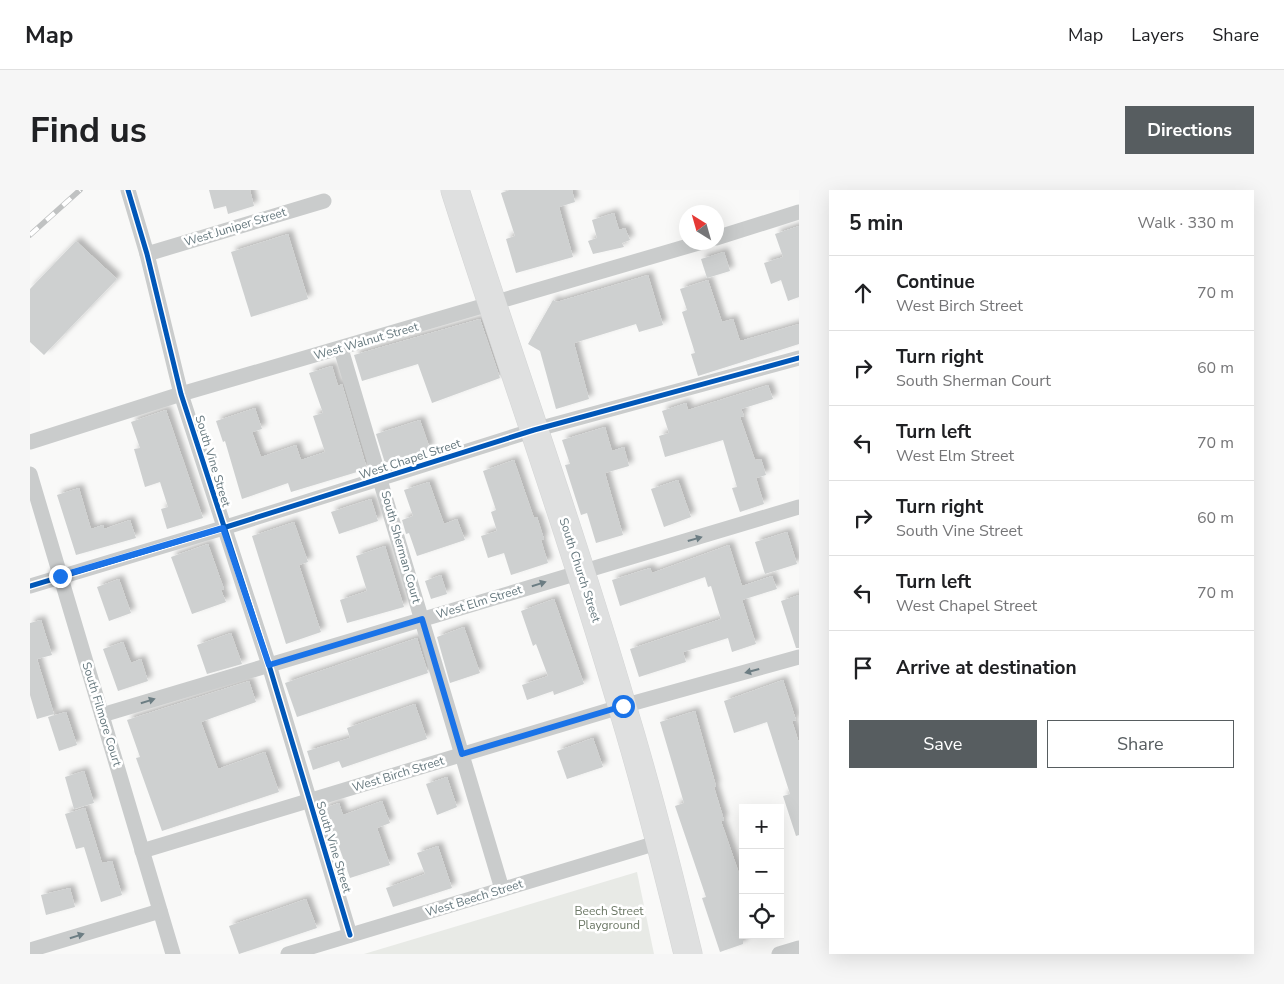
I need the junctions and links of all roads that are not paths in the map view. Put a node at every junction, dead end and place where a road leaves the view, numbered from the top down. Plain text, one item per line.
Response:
1 (128, 190) edge
2 (455, 190) edge
3 (324, 201) dead end
4 (799, 212) edge
5 (724, 235) edge
6 (679, 249) edge
7 (147, 254) junction
8 (491, 304) junction
9 (341, 349) junction
10 (799, 358) edge
11 (181, 394) junction
12 (534, 430) junction
13 (30, 442) edge
14 (30, 474) edge
15 (381, 479) junction
16 (799, 507) edge
17 (223, 528) junction
18 (580, 571) junction
19 (60, 576) junction
20 (30, 586) edge
21 (422, 619) junction
22 (799, 657) edge
23 (269, 665) junction
24 (623, 706) junction
25 (102, 715) junction
26 (462, 754) junction
27 (310, 800) junction
28 (660, 842) junction
29 (142, 850) junction
30 (502, 889) junction
31 (160, 911) junction
32 (350, 935) junction
33 (799, 948) edge
34 (30, 950) edge
35 (173, 954) edge
36 (288, 954) edge
37 (688, 954) edge
38 (779, 954) edge

1 - 7 street, South Vine Street
2 - 8 highway, South Church Street
3 - 7 street, West Juniper Street
4 - 5 street
6 - 8 street, West Walnut Street
7 - 11 street, South Vine Street
8 - 9 street, West Walnut Street
8 - 12 highway, South Church Street
9 - 11 street, West Walnut Street
9 - 15 street, South Sherman Court
10 - 12 street, West Chapel Street
11 - 13 street, West Walnut Street
11 - 17 street, South Vine Street
12 - 15 street, West Chapel Street
12 - 18 highway, South Church Street
14 - 19 street, South Filmore Court
15 - 17 street, West Chapel Street
15 - 21 street, South Sherman Court
18 -> 16 street, West Elm Street
17 - 19 street, West Chapel Street
17 - 23 street, South Vine Street
21 -> 18 street, West Elm Street
18 - 24 highway, South Church Street
19 - 20 street, West Chapel Street
19 - 25 street, South Filmore Court
21 - 23 street, West Elm Street
21 - 26 street, South Sherman Court
22 -> 24 street, West Birch Street
25 -> 23 street, West Elm Street
23 - 27 street, South Vine Street
24 - 26 street, West Birch Street
24 - 28 highway, South Church Street
25 - 29 street, South Filmore Court
26 - 27 street, West Birch Street
26 - 30 street, South Sherman Court
27 - 29 street, West Birch Street
27 - 32 street, South Vine Street
28 - 30 street, West Beech Street
28 - 37 highway, South Church Street
29 - 31 street, South Filmore Court
30 - 32 street, West Beech Street
34 -> 31 street
31 - 35 street, South Filmore Court
32 - 36 street, West Beech Street
33 - 38 street

